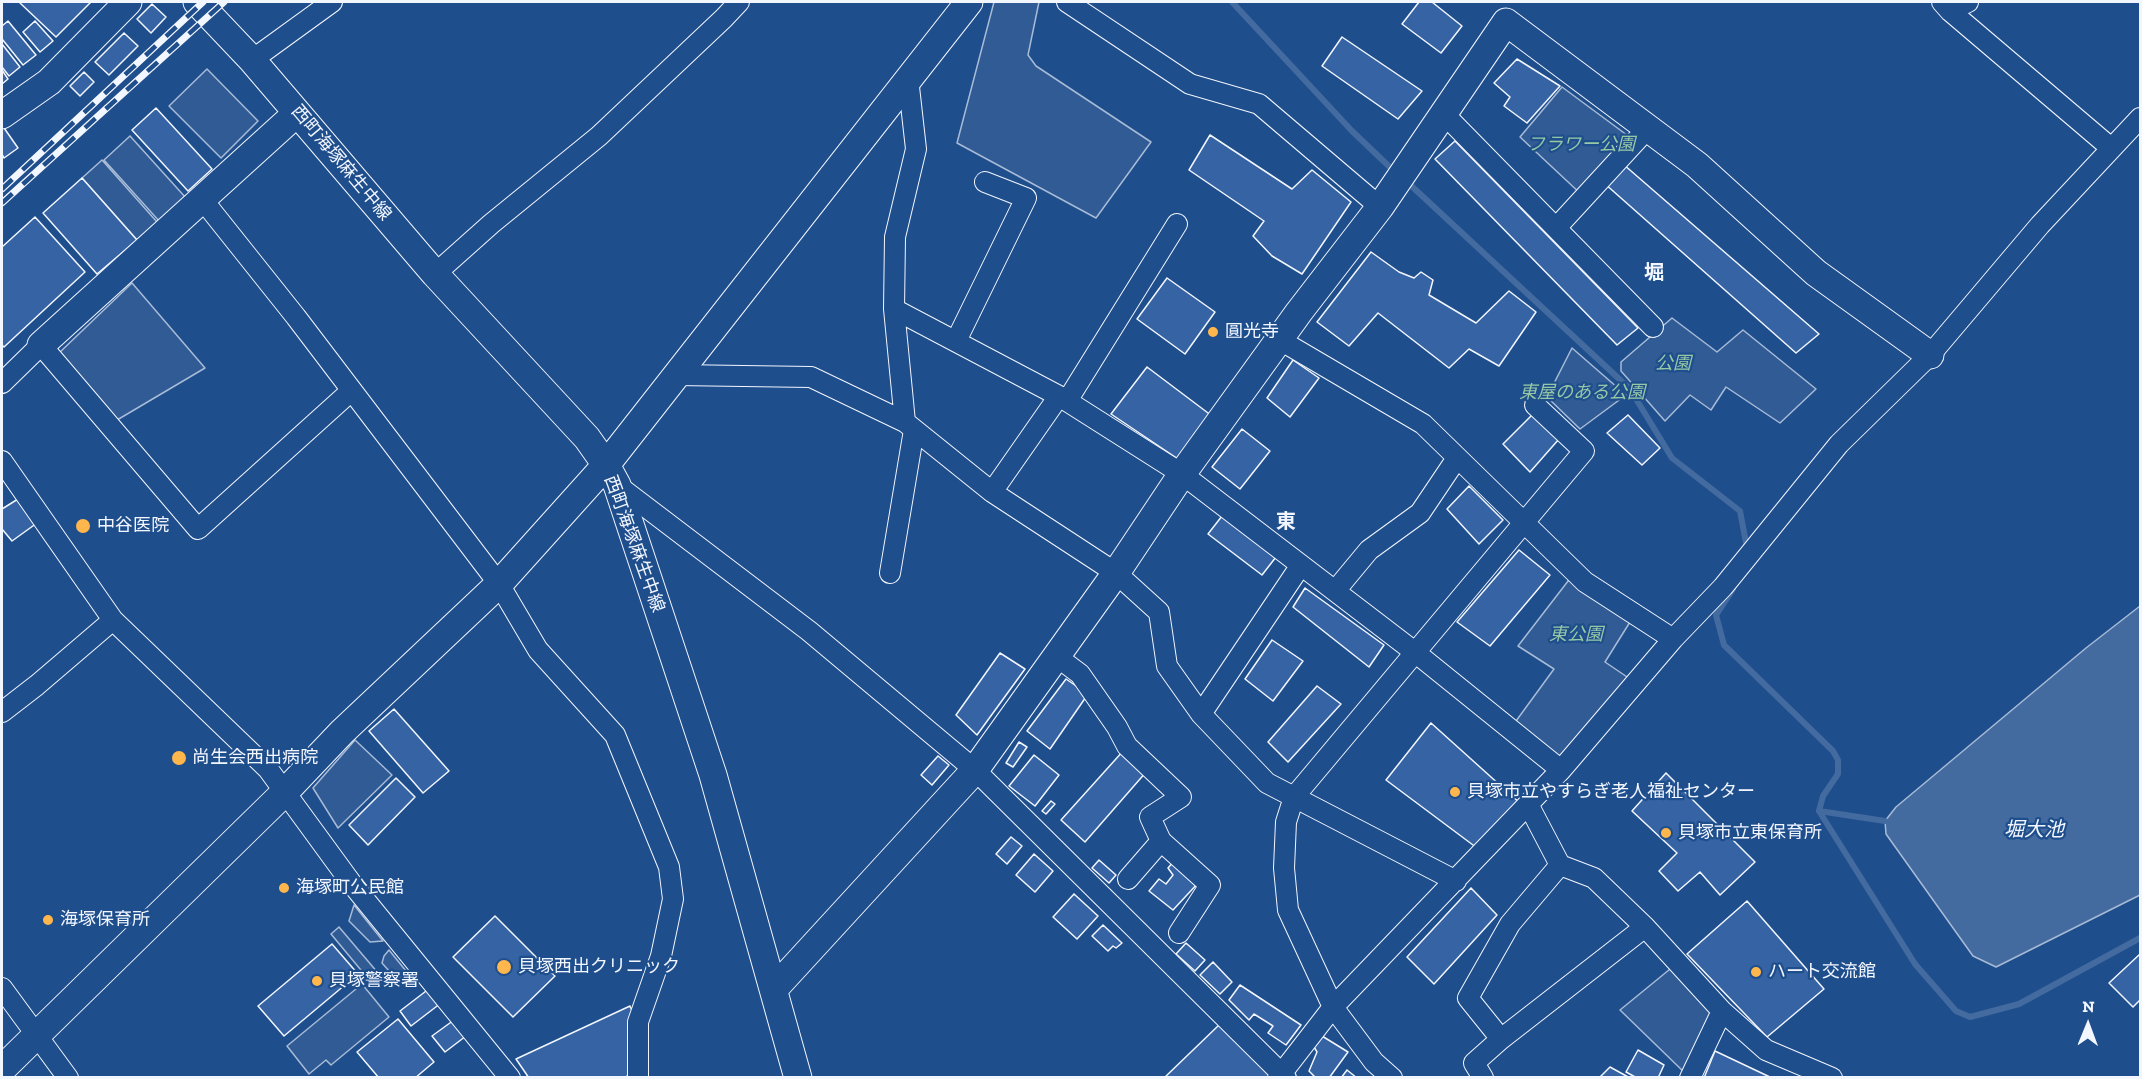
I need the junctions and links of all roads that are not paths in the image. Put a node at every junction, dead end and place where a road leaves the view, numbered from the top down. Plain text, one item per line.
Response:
1 (128, 2) edge
2 (197, 2) edge
3 (332, 2) edge
4 (739, 2) edge
5 (969, 2) edge
6 (1067, 2) edge
7 (1968, 2) edge
8 (1946, 6) edge
9 (252, 60) junction
10 (908, 78) junction
11 (297, 113) junction
12 (1444, 114) junction
13 (2, 115) edge
14 (2140, 118) edge
15 (1648, 128) junction
16 (2111, 148) junction
17 (985, 182) dead end
18 (202, 199) junction
19 (1380, 207) junction
20 (1177, 224) dead end
21 (1556, 228) junction
22 (435, 274) junction
23 (894, 309) junction
24 (1653, 327) dead end
25 (1280, 340) junction
26 (956, 341) junction
27 (41, 345) junction
28 (1930, 355) junction
29 (676, 375) junction
30 (2, 383) edge
31 (351, 391) junction
32 (1063, 399) junction
33 (1535, 405) dead end
34 (910, 426) junction
35 (1457, 458) junction
36 (2, 461) edge
37 (1182, 474) junction
38 (611, 475) junction
39 (992, 492) junction
40 (1525, 524) junction
41 (1301, 565) junction
42 (890, 573) dead end
43 (1116, 573) junction
44 (499, 584) junction
45 (1335, 591) junction
46 (113, 620) junction
47 (1673, 639) junction
48 (1416, 653) junction
49 (1056, 656) junction
50 (2, 712) edge
51 (1202, 714) junction
52 (975, 770) junction
53 (1561, 770) junction
54 (284, 793) junction
55 (1294, 797) junction
56 (1528, 804) junction
57 (1161, 841) junction
58 (1560, 865) junction
59 (1128, 879) dead end
60 (1456, 880) junction
61 (1645, 927) junction
62 (1179, 933) dead end
63 (2, 988) edge
64 (774, 989) junction
65 (1333, 1007) junction
66 (1722, 1011) junction
67 (36, 1035) junction
68 (1501, 1039) junction
69 (2, 1069) edge
70 (1281, 1076) edge
71 (68, 1077) edge
72 (510, 1077) edge
73 (638, 1077) edge
74 (798, 1077) edge
75 (1392, 1077) edge
76 (1483, 1077) edge
77 (1690, 1077) edge
78 (1832, 1077) edge

1 - 13 street
2 - 9 street, 西町海塚麻生中線
3 - 9 street
4 - 22 street
5 - 10 street
6 - 19 street
7 - 8 street
8 - 16 street
9 - 11 street, 西町海塚麻生中線
10 - 23 street
10 - 29 street
11 - 18 street
11 - 22 street, 西町海塚麻生中線
12 - 15 street
12 - 19 street
12 - 21 street
14 - 16 street
15 - 21 street
15 - 28 street
16 - 28 street
17 - 26 street
18 - 27 street
18 - 31 street
19 - 25 street
20 - 32 street
21 - 24 street
22 - 38 street, 西町海塚麻生中線
23 - 26 street
23 - 34 street
25 - 35 street
25 - 37 street
26 - 32 street
27 - 30 street
27 - 31 street
28 - 47 street
29 - 34 street
29 - 38 street
31 - 44 street
32 - 37 street
32 - 39 street
33 - 40 street
34 - 39 street
34 - 42 street
35 - 40 street
35 - 45 street
36 - 46 street
37 - 41 street
37 - 43 street
38 - 44 street
38 - 52 street
38 - 64 street, 西町海塚麻生中線
39 - 43 street
40 - 47 street
40 - 48 street
41 - 45 street
41 - 51 street
43 - 49 street
43 - 51 street
44 - 54 street
44 - 73 street
45 - 48 street
46 - 50 street
46 - 54 street
47 - 53 street
48 - 53 street
48 - 55 street
49 - 52 street
49 - 57 street
51 - 55 street
52 - 64 street
52 - 70 street
53 - 56 street
54 - 67 street
54 - 72 street
55 - 60 street
55 - 65 street
56 - 58 street
56 - 60 street
57 - 59 street
57 - 62 street
58 - 61 street
58 - 68 street
60 - 65 street
61 - 66 street
61 - 68 street
63 - 67 street
64 - 74 street, 西町海塚麻生中線
65 - 70 street
65 - 75 street
66 - 77 street
66 - 78 street
67 - 69 street
67 - 71 street
68 - 76 street

